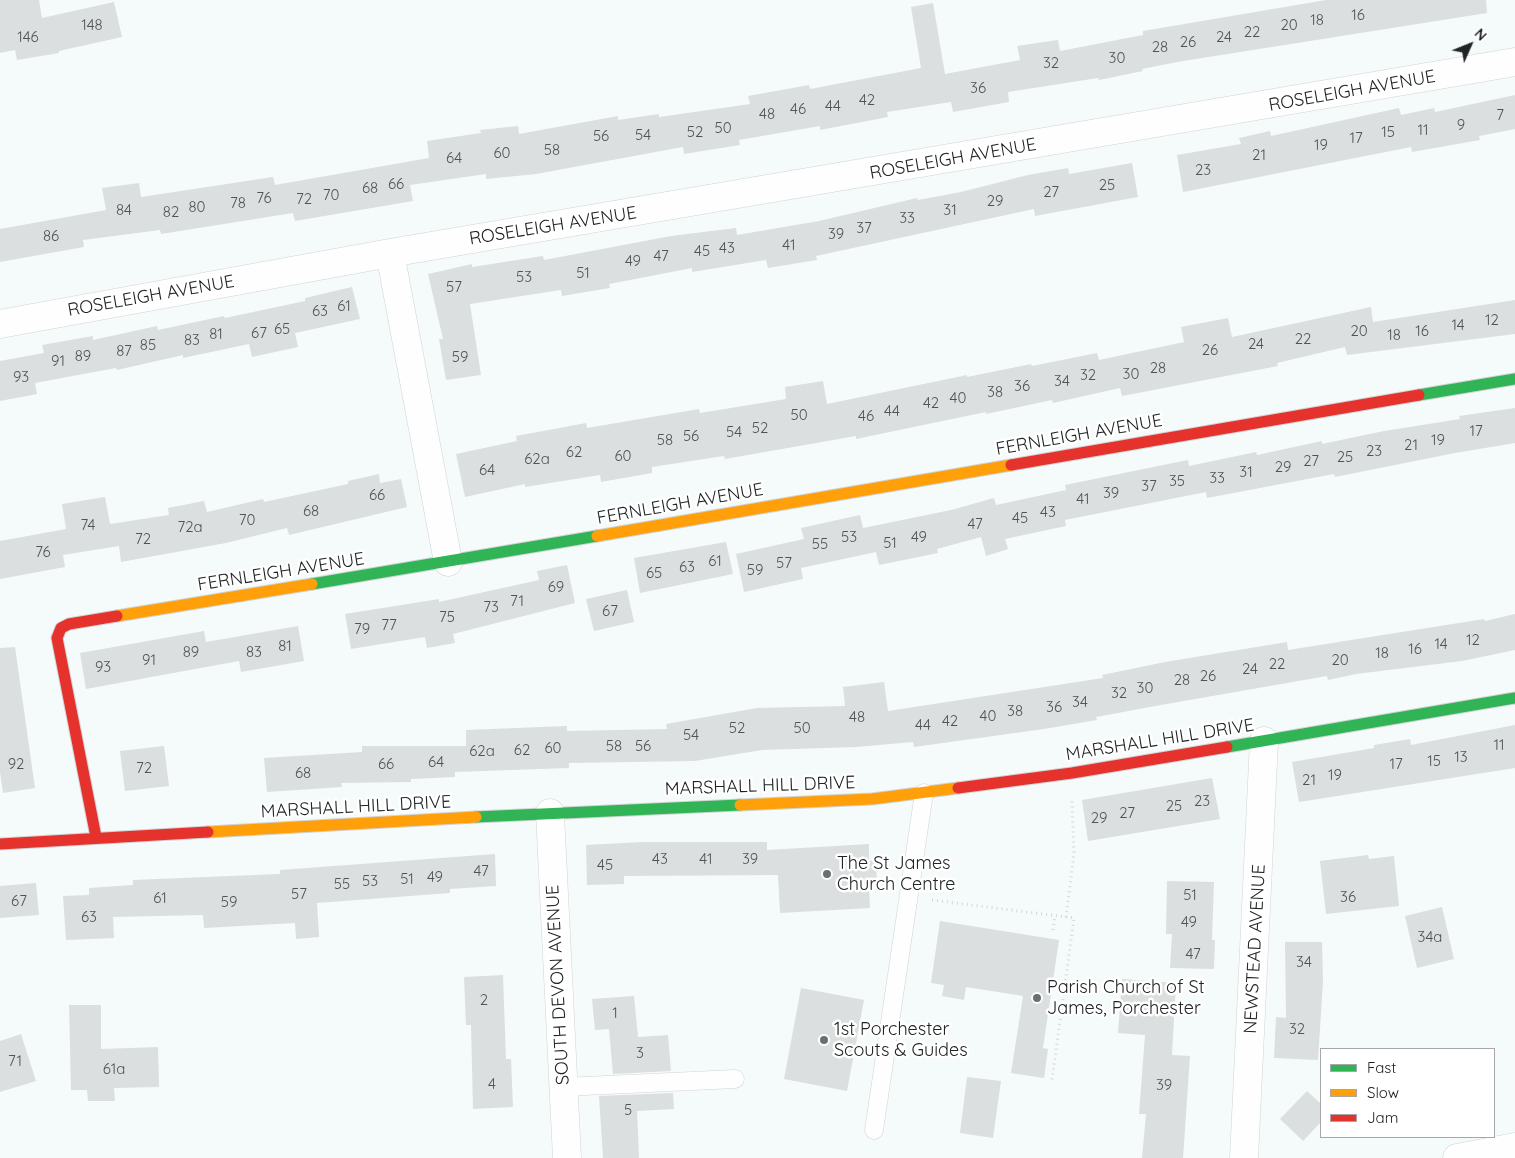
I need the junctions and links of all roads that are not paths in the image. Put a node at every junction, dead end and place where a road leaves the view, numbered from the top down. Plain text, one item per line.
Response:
1 (1515, 62) edge
2 (390, 253) junction
3 (0, 324) edge
4 (1515, 379) edge
5 (448, 562) junction
6 (1515, 698) edge
7 (1264, 741) junction
8 (924, 793) junction
9 (550, 813) junction
10 (96, 837) junction
11 (0, 844) edge
12 (735, 1079) dead end
13 (563, 1087) junction
14 (874, 1130) dead end
15 (1515, 1147) edge
16 (567, 1158) edge
17 (1244, 1158) edge
18 (1457, 1158) edge

1 - 2 street, ROSELEIGH AVENUE
2 - 3 street, ROSELEIGH AVENUE
2 - 5 street
4 - 5 street, FERNLEIGH AVENUE
5 - 10 street, FERNLEIGH AVENUE
6 - 7 street, MARSHALL HILL DRIVE
7 - 8 street, MARSHALL HILL DRIVE
7 - 17 street, NEWSTEAD AVENUE
8 - 9 street, MARSHALL HILL DRIVE
8 - 14 lane
9 - 10 street, MARSHALL HILL DRIVE
9 - 13 street, SOUTH DEVON AVENUE
10 - 11 street, MARSHALL HILL DRIVE
12 - 13 lane
13 - 16 street, SOUTH DEVON AVENUE
15 - 18 street

